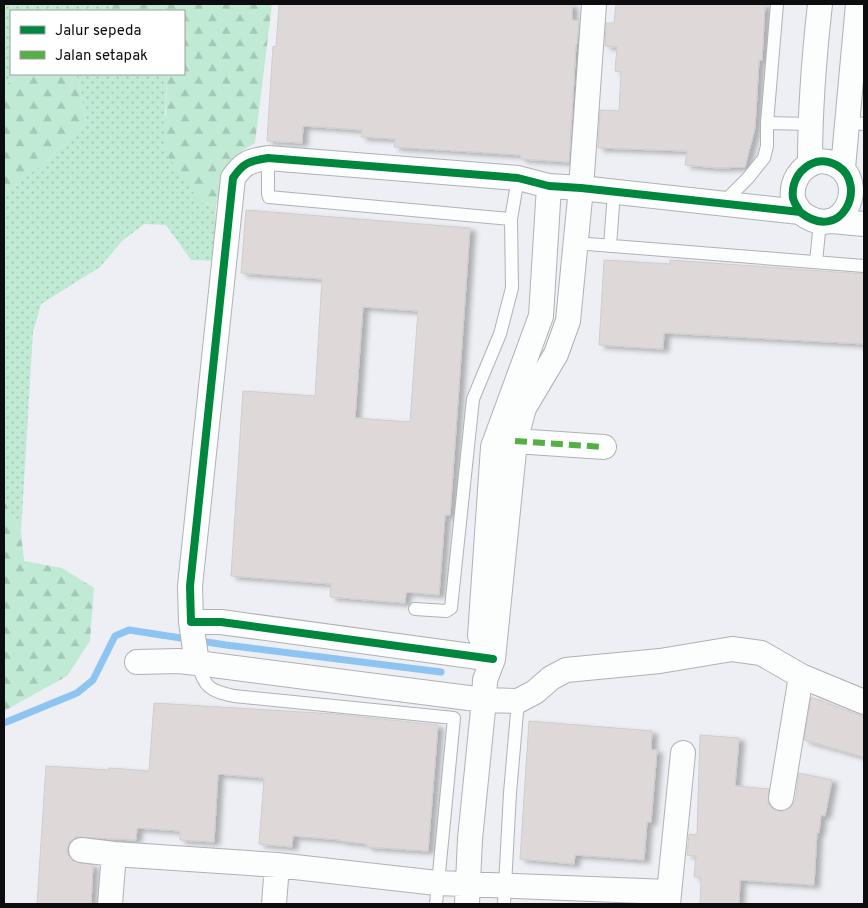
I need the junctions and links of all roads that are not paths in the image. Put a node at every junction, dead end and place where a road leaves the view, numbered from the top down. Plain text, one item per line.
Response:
1 (594, 4) edge
2 (777, 4) edge
3 (820, 4) edge
4 (858, 4) edge
5 (767, 123) junction
6 (856, 123) edge
7 (810, 124) junction
8 (268, 158) junction
9 (810, 164) junction
10 (518, 178) junction
11 (853, 178) edge
12 (549, 186) junction
13 (581, 188) junction
14 (614, 192) junction
15 (722, 204) junction
16 (817, 218) junction
17 (511, 219) junction
18 (864, 224) edge
19 (575, 243) junction
20 (610, 246) junction
21 (816, 262) junction
22 (864, 266) edge
23 (515, 441) junction
24 (604, 447) dead end
25 (415, 609) dead end
26 (191, 625) junction
27 (196, 658) junction
28 (137, 662) dead end
29 (485, 674) junction
30 (801, 676) junction
31 (518, 701) junction
32 (864, 702) edge
33 (455, 707) junction
34 (682, 753) dead end
35 (781, 798) dead end
36 (81, 850) dead end
37 (114, 854) junction
38 (277, 865) junction
39 (437, 894) edge
40 (468, 894) edge
41 (505, 895) edge
42 (668, 898) edge
43 (110, 904) edge
44 (274, 904) edge

1 - 13 street
2 - 5 lane
3 - 7 street
4 - 6 street
5 - 7 lane
5 - 15 lane
6 - 11 street
7 - 9 street
8 - 10 street
8 - 17 lane
8 - 26 street
9 - 11 street
9 - 16 street
10 - 12 street
10 - 17 lane
11 - 16 street
12 - 13 street
12 - 29 street
13 - 14 street
13 - 19 street
14 - 15 street
14 - 20 lane
15 - 16 street
16 - 18 street
16 - 21 lane
17 - 25 lane
19 - 20 lane
19 - 23 street
20 - 21 lane
21 - 22 lane
23 - 24 street
23 - 29 street
26 - 27 street
26 - 29 street
27 - 28 street
27 - 33 street
29 - 31 street
29 - 33 street
29 - 40 street
30 - 31 street
30 - 32 street
30 - 35 street
31 - 41 lane
33 - 39 lane
34 - 42 street
36 - 37 street
37 - 38 street
37 - 43 street
38 - 39 street
38 - 44 street
39 - 40 street
40 - 41 street
41 - 42 street

